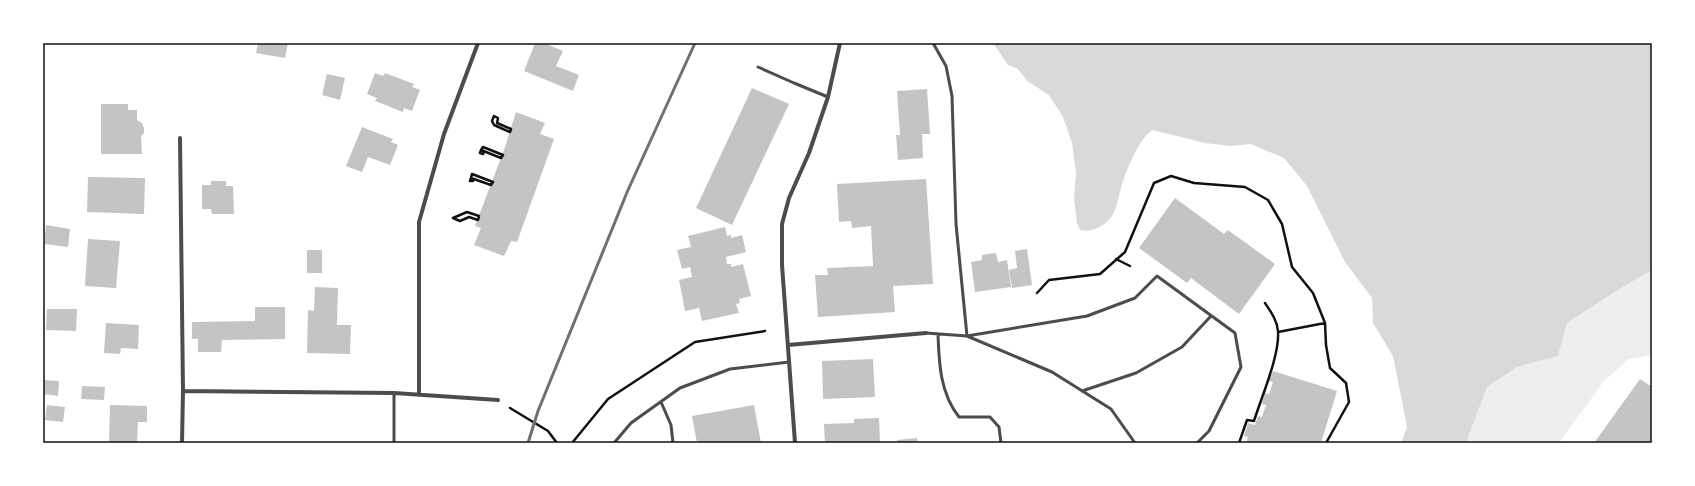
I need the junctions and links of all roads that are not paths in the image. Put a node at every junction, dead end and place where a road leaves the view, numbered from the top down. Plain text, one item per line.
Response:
1 (478, 43) edge
2 (840, 43) edge
3 (933, 43) edge
4 (758, 67) dead end
5 (828, 97) junction
6 (180, 138) dead end
7 (1211, 316) junction
8 (926, 333) joint
9 (938, 334) junction
10 (967, 336) junction
11 (788, 345) junction
12 (789, 362) junction
13 (183, 391) junction
14 (1082, 391) junction
15 (394, 393) junction
16 (419, 395) junction
17 (498, 400) road end
18 (661, 402) junction
19 (182, 443) edge
20 (394, 443) edge
21 (614, 443) edge
22 (673, 443) edge
23 (795, 443) edge
24 (1001, 443) edge
25 (1135, 443) edge
26 (1198, 443) edge

1 - 16 street
2 - 5 street
3 - 10 lane
4 - 5 lane
5 - 11 street
6 - 13 street
7 - 10 lane
7 - 14 lane
7 - 26 lane
8 - 9 lane
8 - 11 street
9 - 10 lane
9 - 24 lane
10 - 14 lane
11 - 12 street
12 - 18 lane
12 - 23 street
13 - 15 street
13 - 19 street
14 - 25 lane
15 - 16 street
15 - 20 lane
16 - 17 street
18 - 21 lane
18 - 22 lane

